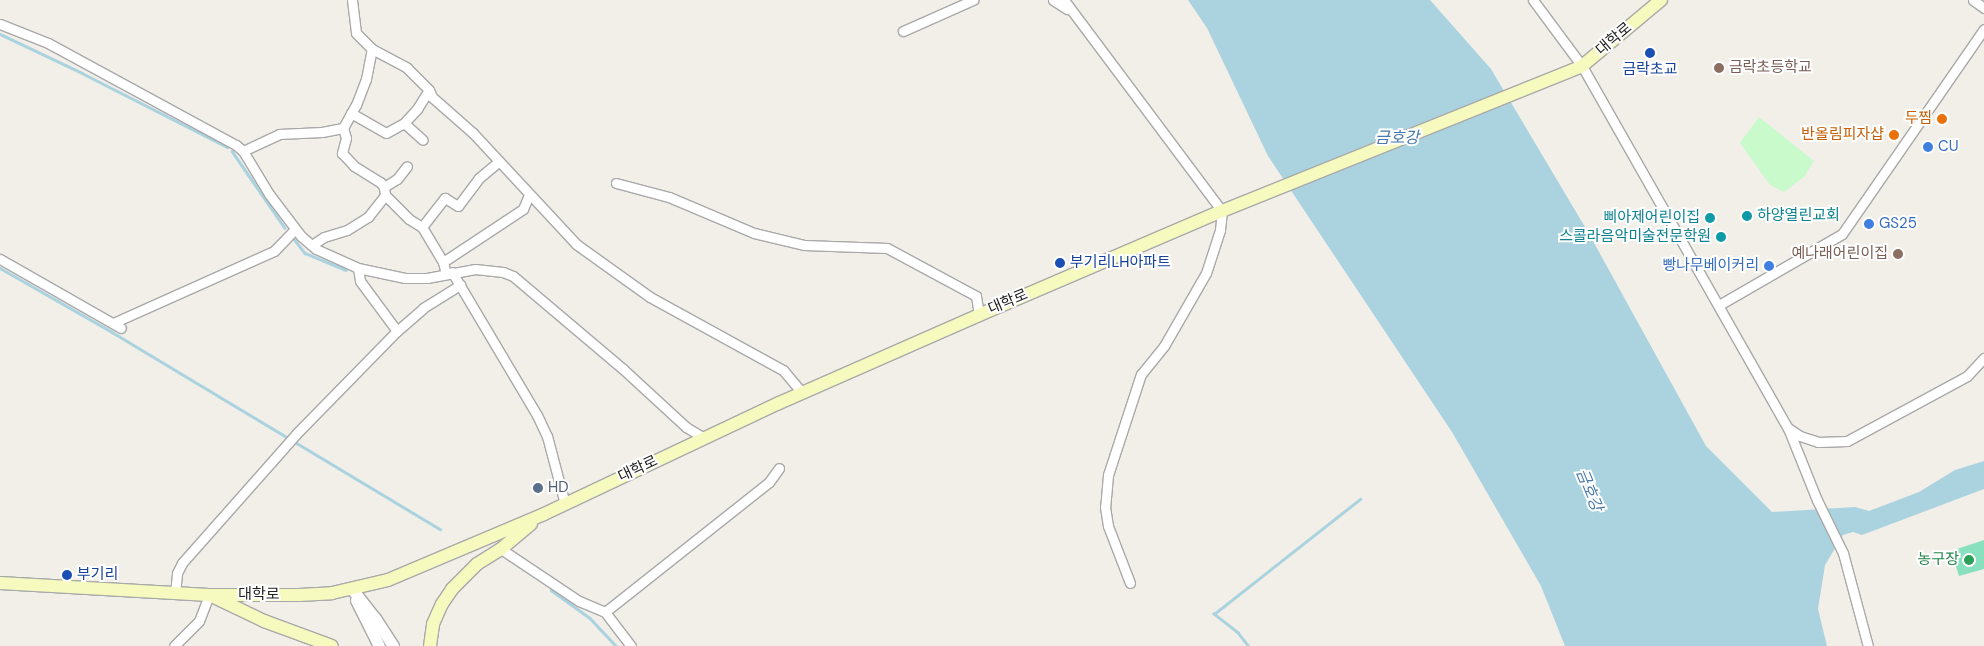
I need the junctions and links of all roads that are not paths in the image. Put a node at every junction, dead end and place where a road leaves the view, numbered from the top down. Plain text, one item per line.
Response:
1 (352, 0) edge
2 (973, 0) edge
3 (1052, 0) edge
4 (1064, 0) edge
5 (1533, 0) edge
6 (1661, 0) edge
7 (1973, 0) edge
8 (1984, 8) edge
9 (1073, 12) junction
10 (0, 24) edge
11 (1984, 30) edge
12 (903, 31) dead end
13 (372, 49) junction
14 (1582, 66) junction
15 (428, 90) junction
16 (351, 113) junction
17 (404, 123) junction
18 (343, 128) junction
19 (423, 140) dead end
20 (243, 151) junction
21 (498, 162) junction
22 (407, 166) dead end
23 (616, 183) dead end
24 (384, 191) junction
25 (529, 195) junction
26 (1222, 211) junction
27 (422, 227) junction
28 (295, 228) junction
29 (312, 245) junction
30 (0, 260) edge
31 (443, 262) junction
32 (358, 268) junction
33 (449, 273) junction
34 (460, 285) junction
35 (1719, 305) junction
36 (979, 314) junction
37 (397, 331) junction
38 (1984, 358) edge
39 (802, 393) junction
40 (1788, 428) junction
41 (704, 438) junction
42 (779, 468) dead end
43 (565, 504) junction
44 (544, 514) junction
45 (501, 549) junction
46 (1130, 582) dead end
47 (0, 583) edge
48 (352, 590) junction
49 (175, 593) junction
50 (209, 595) junction
51 (604, 612) junction
52 (174, 646) edge
53 (332, 646) edge
54 (380, 646) edge
55 (394, 646) edge
56 (430, 646) edge
57 (631, 646) edge
58 (1868, 646) edge

1 - 13 street
2 - 12 street
3 - 9 street
4 - 9 street
5 - 14 street
6 - 14 main road, 대학로
7 - 8 street
9 - 26 street
10 - 20 street
11 - 35 street
13 - 15 street
13 - 16 street
14 - 26 main road, 대학로
14 - 35 street
15 - 17 street
15 - 21 street
16 - 17 street
16 - 18 street
17 - 19 street
18 - 20 street
18 - 24 street
20 - 28 street
21 - 25 street
21 - 27 street
22 - 24 street
23 - 36 street
24 - 27 street
24 - 29 street
25 - 31 street
25 - 39 street
26 - 36 main road, 대학로
26 - 46 street
27 - 31 street
28 - 29 street
28 - 30 street
29 - 32 street
31 - 33 street
32 - 33 street
32 - 37 street
33 - 34 street
33 - 41 street
34 - 37 street
34 - 43 street
35 - 40 street
36 - 39 main road, 대학로
37 - 49 street
38 - 40 street
39 - 41 main road, 대학로
40 - 58 street
41 - 43 main road, 대학로
42 - 51 street
43 - 44 main road, 대학로
44 - 45 main road
44 - 48 main road, 대학로
45 - 51 street
45 - 56 main road
47 - 49 main road, 대학로
48 - 50 main road, 대학로
48 - 54 street
48 - 55 street
49 - 50 main road, 대학로
50 - 52 street
50 - 53 main road
51 - 57 street

